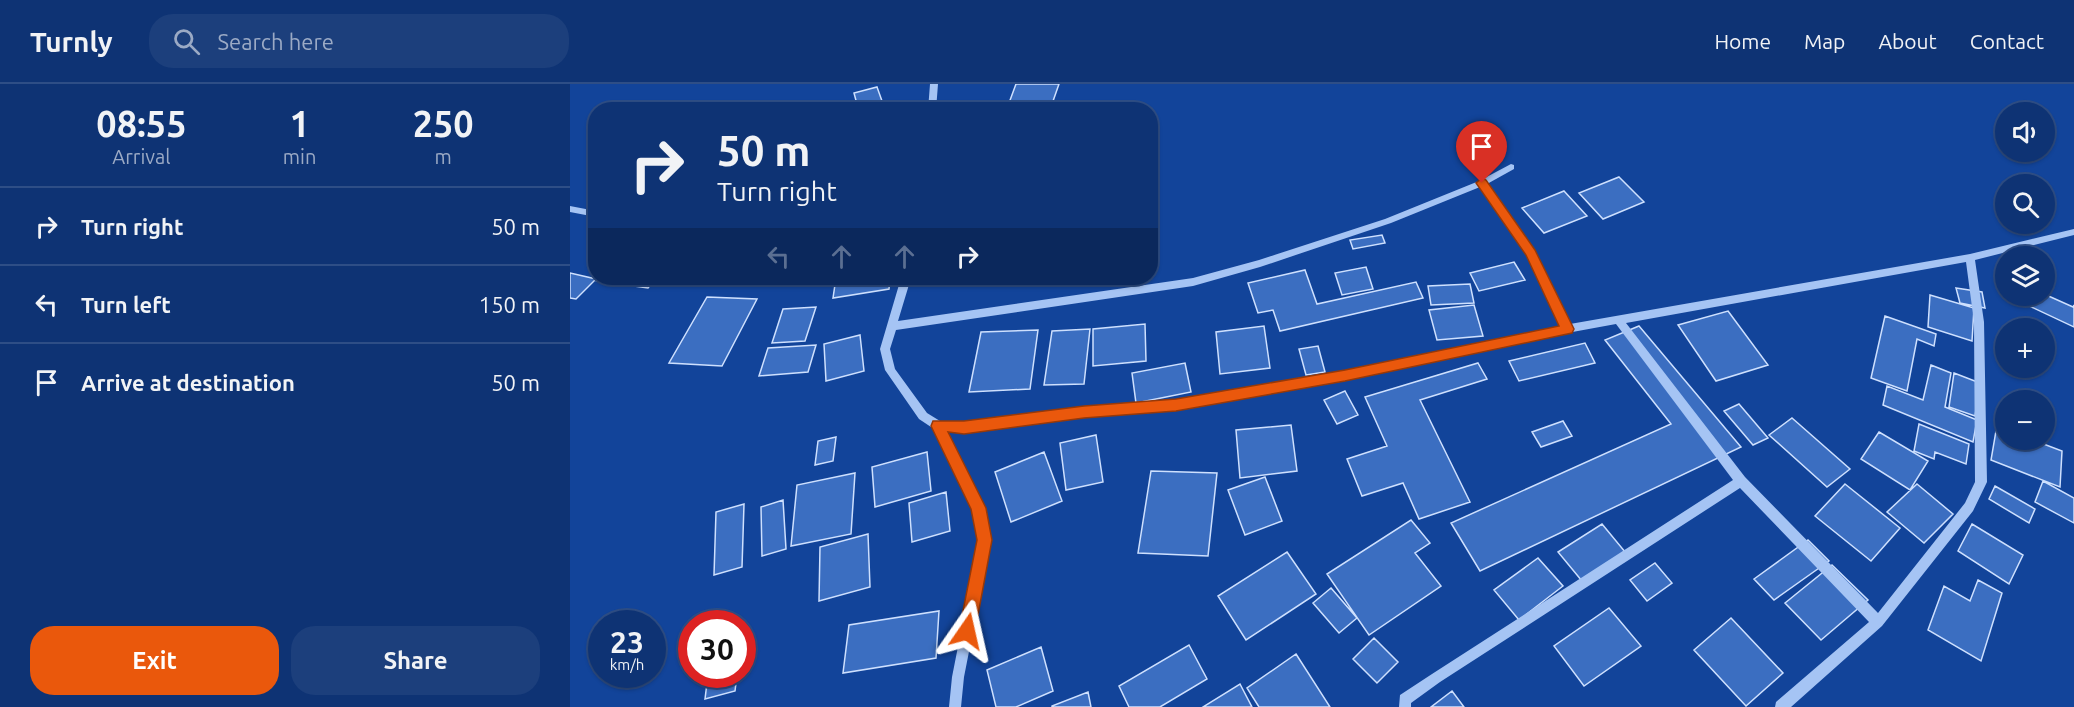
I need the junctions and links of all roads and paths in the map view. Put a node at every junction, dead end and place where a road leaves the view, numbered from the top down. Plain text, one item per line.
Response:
1 (934, 84) edge
2 (933, 102) edge
3 (1511, 167) dead end
4 (1482, 183) junction
5 (570, 209) edge
6 (588, 212) edge
7 (2074, 232) edge
8 (1970, 258) junction
9 (904, 285) edge
10 (1618, 320) junction
11 (893, 326) junction
12 (1567, 329) junction
13 (938, 426) junction
14 (1741, 481) junction
15 (1878, 622) junction
16 (955, 707) edge
17 (1405, 707) edge
18 (1781, 707) edge

1 - 2 street
3 - 4 street
4 - 11 street
4 - 12 street
5 - 6 street
7 - 8 street
8 - 10 street
8 - 15 street
9 - 11 street
10 - 12 street
10 - 14 street
11 - 13 street
12 - 13 street
13 - 16 street
14 - 15 street
14 - 17 street
15 - 18 street

